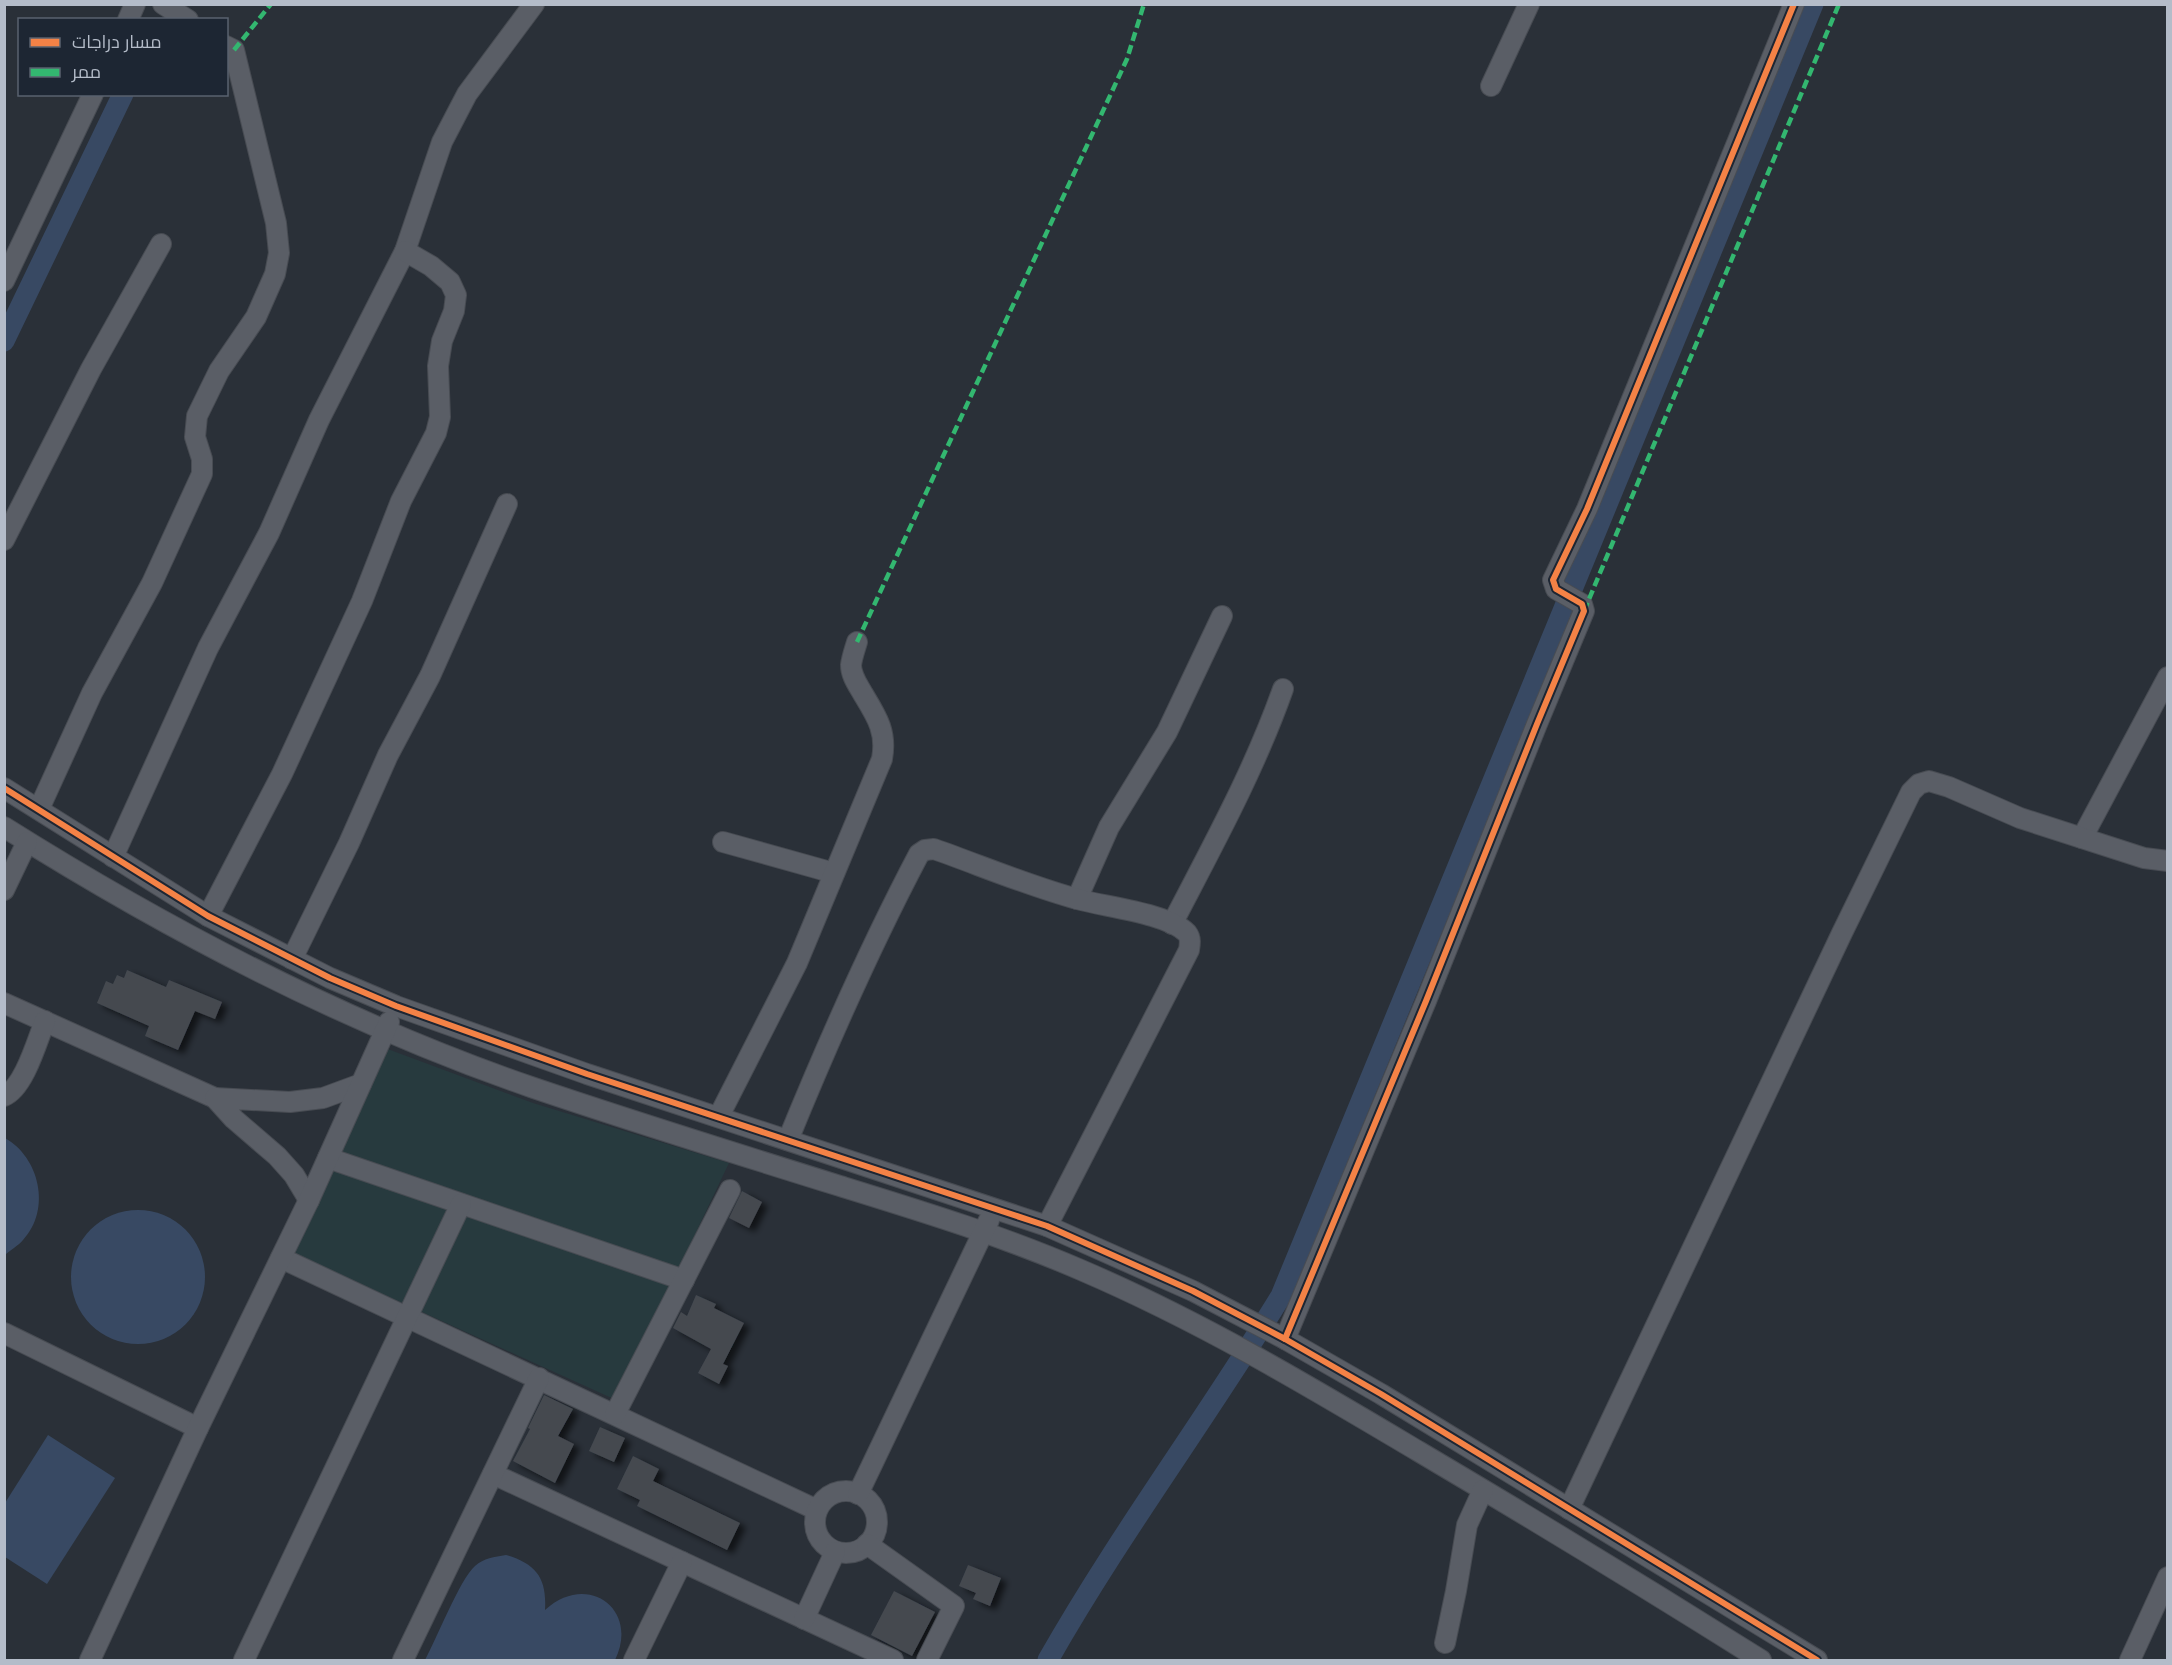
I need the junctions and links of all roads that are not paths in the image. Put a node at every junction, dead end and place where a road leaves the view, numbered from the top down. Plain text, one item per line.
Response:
1 (135, 4) edge
2 (163, 4) edge
3 (534, 4) edge
4 (1529, 4) edge
5 (1794, 4) edge
6 (129, 18) edge
7 (185, 18) edge
8 (228, 47) edge
9 (1491, 86) dead end
10 (92, 96) edge
11 (161, 244) dead end
12 (405, 251) junction
13 (4, 280) edge
14 (507, 504) dead end
15 (4, 540) edge
16 (1222, 616) dead end
17 (857, 642) dead end
18 (2168, 677) edge
19 (1283, 689) dead end
20 (4, 788) edge
21 (39, 809) junction
22 (4, 827) edge
23 (2082, 838) junction
24 (27, 842) junction
25 (723, 842) dead end
26 (113, 857) junction
27 (2168, 861) edge
28 (834, 873) junction
29 (4, 890) edge
30 (1077, 899) junction
31 (208, 916) junction
32 (1172, 924) junction
33 (292, 959) junction
34 (4, 1003) edge
35 (396, 1006) junction
36 (45, 1021) junction
37 (384, 1032) junction
38 (361, 1084) junction
39 (4, 1096) edge
40 (215, 1098) junction
41 (719, 1116) junction
42 (788, 1140) junction
43 (328, 1158) junction
44 (730, 1190) dead end
45 (309, 1200) junction
46 (461, 1204) junction
47 (995, 1209) junction
48 (1047, 1226) junction
49 (985, 1231) junction
50 (281, 1258) junction
51 (684, 1280) junction
52 (407, 1317) junction
53 (4, 1333) edge
54 (1285, 1339) junction
55 (539, 1378) junction
56 (615, 1414) junction
57 (198, 1428) junction
58 (493, 1474) junction
59 (1483, 1490) junction
60 (858, 1494) junction
61 (1569, 1509) junction
62 (817, 1510) junction
63 (867, 1544) junction
64 (835, 1552) junction
65 (682, 1562) junction
66 (2168, 1577) edge
67 (804, 1619) junction
68 (1445, 1643) dead end
69 (90, 1660) edge
70 (244, 1660) edge
71 (403, 1660) edge
72 (634, 1660) edge
73 (893, 1660) edge
74 (927, 1660) edge
75 (1761, 1660) edge
76 (1817, 1660) edge
77 (2130, 1660) edge

1 - 6 street
2 - 7 street
3 - 12 street
4 - 9 street
5 - 54 street
8 - 21 street
10 - 13 street
11 - 15 street
12 - 26 street
12 - 31 street
14 - 33 street
16 - 30 street
17 - 28 street
18 - 23 street
19 - 32 street
20 - 21 street
21 - 26 street
22 - 24 street
23 - 27 street
23 - 61 street
24 - 29 street
24 - 37 street
25 - 28 street
26 - 31 street
28 - 41 street
30 - 32 street
30 - 42 street
31 - 33 street
32 - 48 street
33 - 35 street
34 - 36 street
35 - 37 street
35 - 41 street
36 - 39 street
36 - 40 street
37 - 38 street
37 - 49 street
38 - 40 street
38 - 43 street
40 - 45 street
41 - 42 street
42 - 47 street
43 - 45 street
43 - 46 street
44 - 51 street
45 - 50 street
46 - 51 street
46 - 52 street
47 - 48 street
47 - 49 street
48 - 54 street
49 - 59 street
49 - 60 street
50 - 52 street
50 - 57 street
51 - 56 street
52 - 55 street
52 - 70 street
53 - 57 street
54 - 61 street
55 - 56 street
55 - 58 street
56 - 62 street
57 - 69 street
58 - 65 street
58 - 71 street
59 - 68 street
59 - 75 street
60 - 62 street
60 - 63 street
61 - 76 street
62 - 64 street
63 - 64 street
63 - 74 street
64 - 67 street
65 - 67 street
65 - 72 street
66 - 77 street
67 - 73 street

